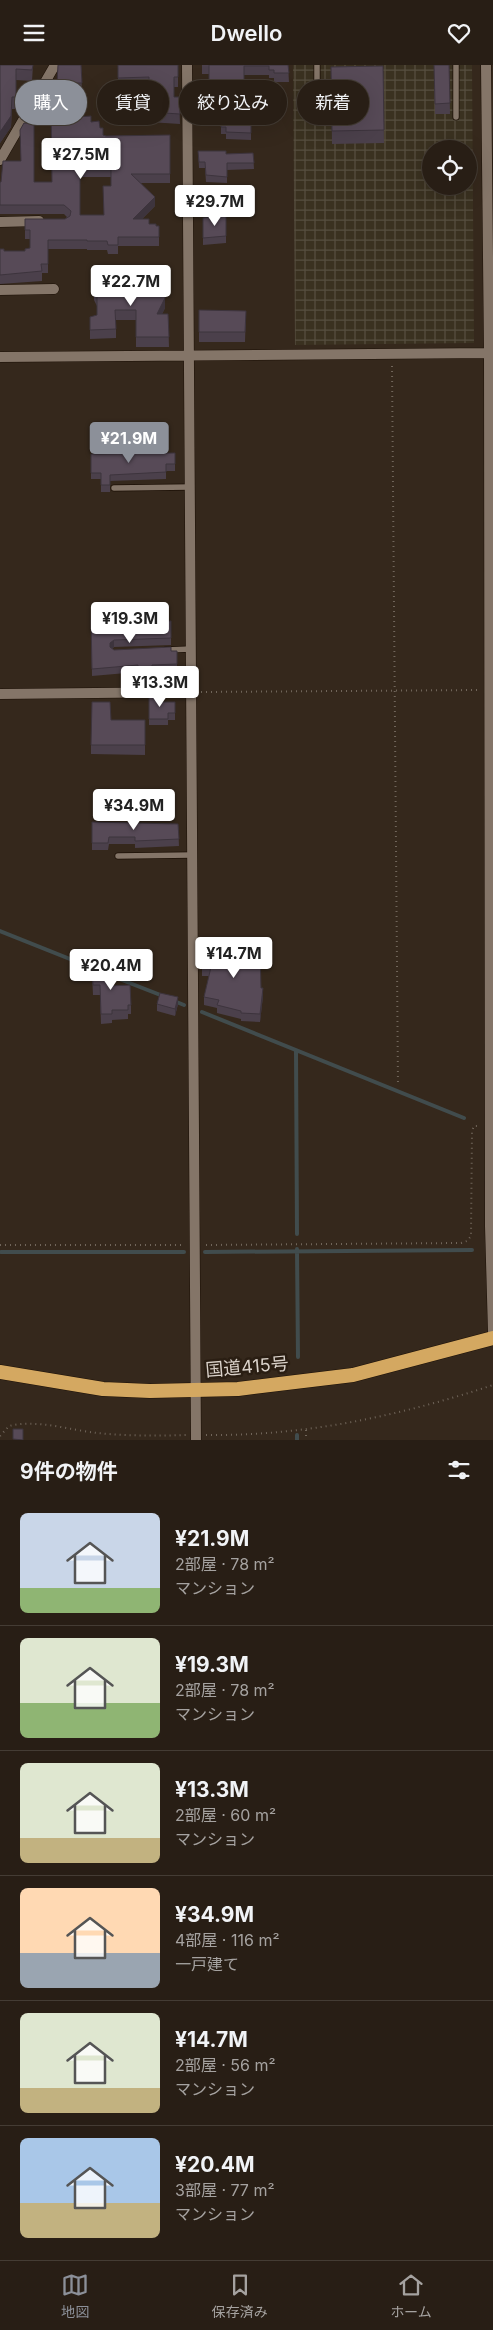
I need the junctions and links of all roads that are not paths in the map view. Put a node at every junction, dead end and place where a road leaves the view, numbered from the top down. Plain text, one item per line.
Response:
1 (55, 65) edge
2 (187, 65) edge
3 (317, 65) edge
4 (456, 65) edge
5 (486, 65) edge
6 (317, 80) edge
7 (456, 117) dead end
8 (0, 159) edge
9 (46, 221) edge
10 (0, 222) edge
11 (54, 289) dead end
12 (0, 290) edge
13 (491, 353) edge
14 (189, 356) junction
15 (0, 357) edge
16 (190, 487) junction
17 (114, 488) dead end
18 (191, 649) junction
19 (162, 650) edge
20 (191, 692) junction
21 (0, 694) edge
22 (192, 855) junction
23 (118, 856) dead end
24 (493, 1332) edge
25 (493, 1338) edge
26 (0, 1372) edge
27 (196, 1390) junction
28 (196, 1437) edge

1 - 8 street
2 - 14 street
3 - 6 lane
4 - 7 lane
5 - 13 street
9 - 10 street
11 - 12 street
13 - 14 street
13 - 24 street
14 - 15 street
14 - 16 street
16 - 17 lane
16 - 18 street
18 - 19 lane
18 - 20 street
20 - 21 street
20 - 22 street
22 - 23 lane
22 - 27 street
25 - 27 highway, 国道415号
26 - 27 highway, 国道415号
27 - 28 street

